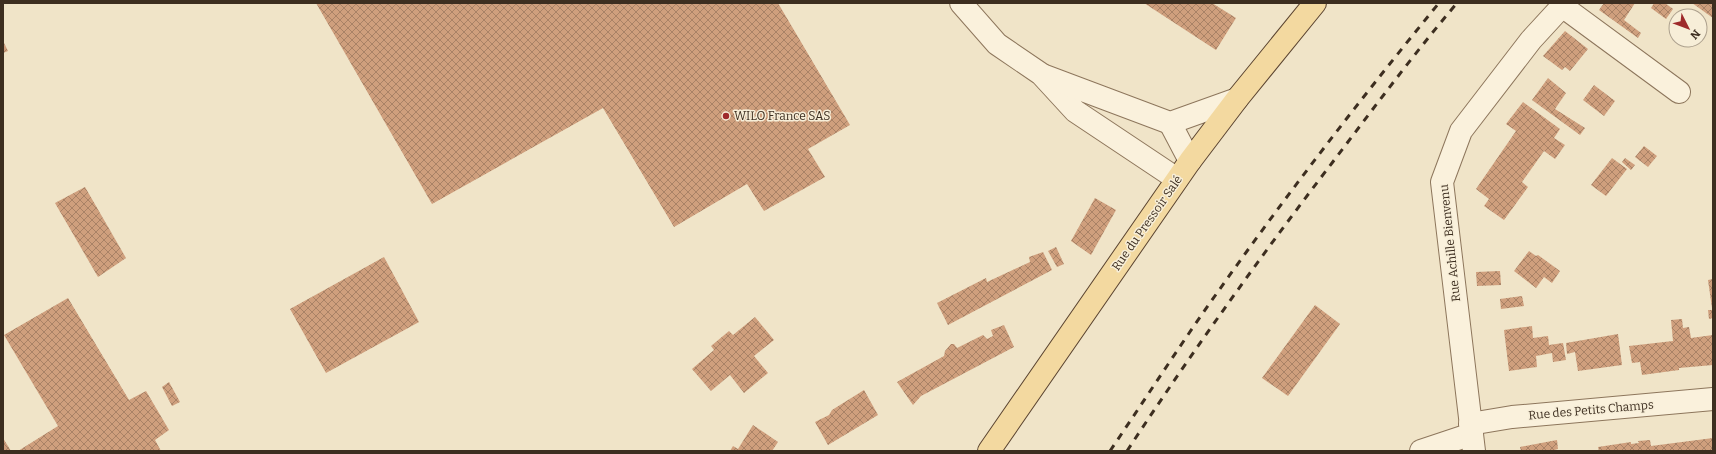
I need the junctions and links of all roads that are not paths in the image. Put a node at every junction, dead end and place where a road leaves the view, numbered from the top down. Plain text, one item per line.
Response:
1 (961, 3) edge
2 (1315, 3) edge
3 (1564, 5) edge
4 (1040, 74) junction
5 (1679, 92) dead end
6 (1237, 99) junction
7 (1170, 123) junction
8 (1190, 161) junction
9 (1177, 179) junction
10 (1713, 399) edge
11 (1472, 436) edge
12 (989, 451) edge
13 (1421, 451) edge

1 - 4 street
2 - 6 main road, Rue du Pressoir Salé
3 - 5 street
3 - 11 street, Rue Achille Bienvenu
4 - 7 street
4 - 9 street
6 - 7 street
6 - 8 main road, Rue du Pressoir Salé
7 - 8 street
8 - 9 main road, Rue du Pressoir Salé
9 - 12 main road, Rue du Pressoir Salé
10 - 11 street, Rue des Petits Champs
11 - 13 street, Rue des Petits Champs

